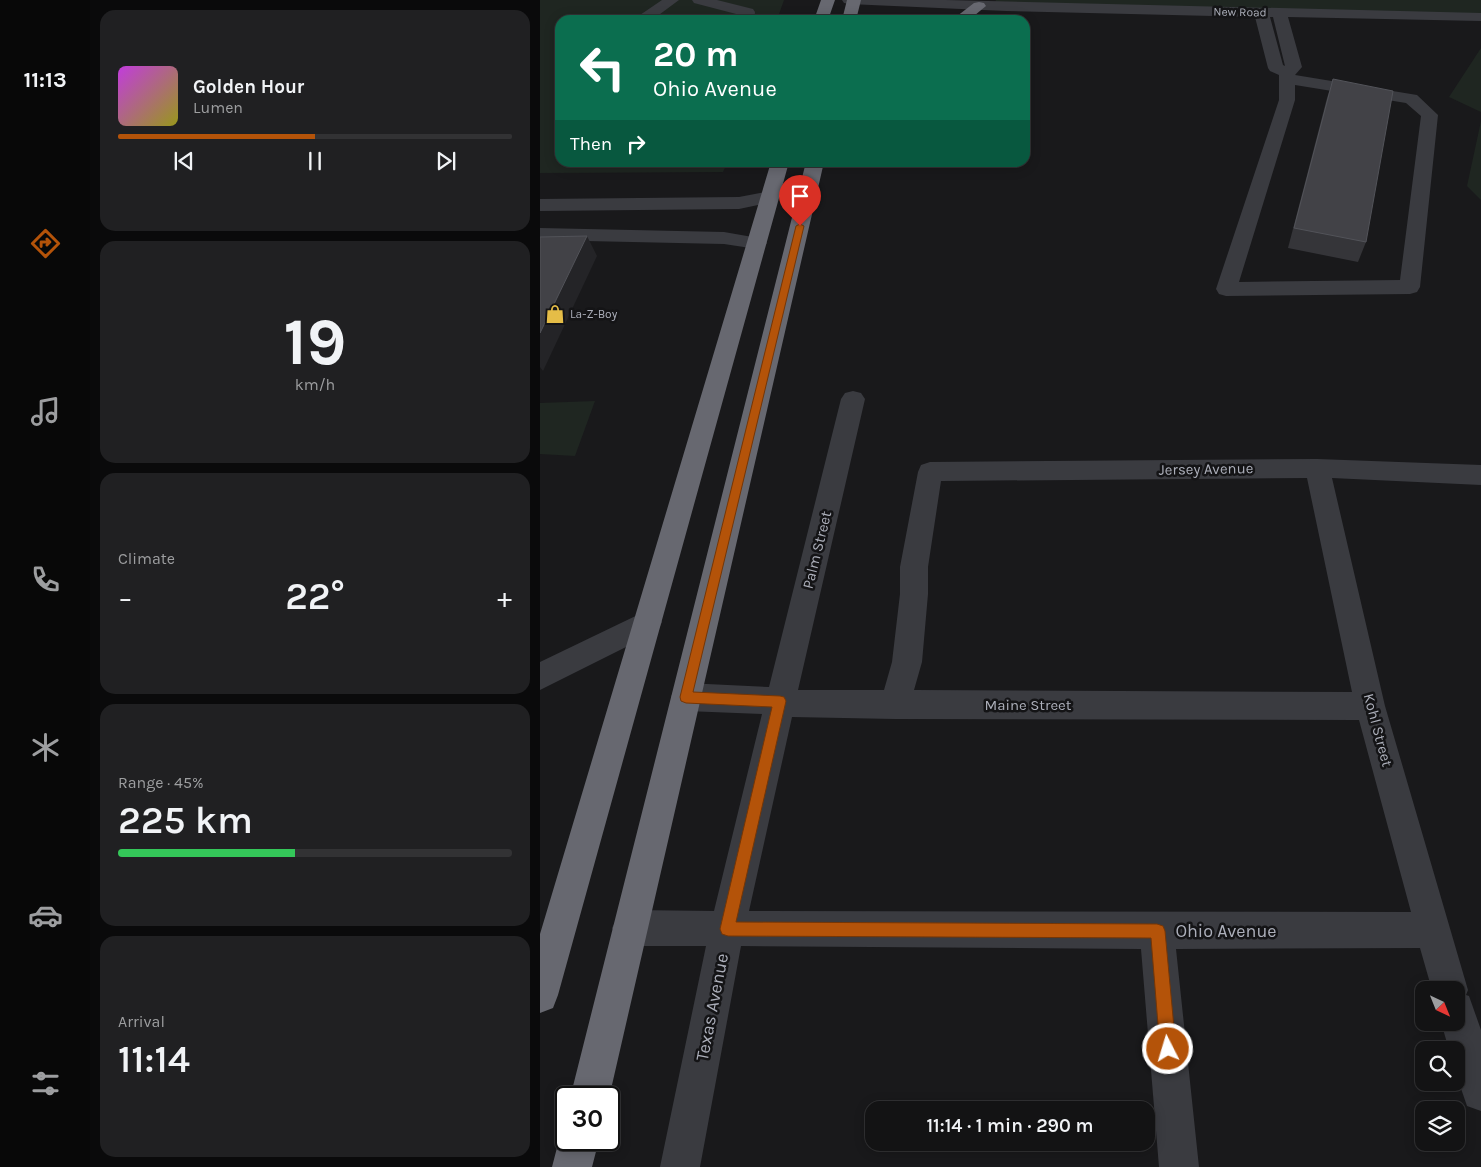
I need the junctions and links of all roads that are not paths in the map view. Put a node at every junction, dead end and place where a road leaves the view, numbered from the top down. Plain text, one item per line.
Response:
1 (672, 0) edge
2 (699, 0) edge
3 (828, 0) edge
4 (849, 0) edge
5 (854, 0) edge
6 (962, 2) edge
7 (979, 3) edge
8 (1261, 12) junction
9 (1279, 13) junction
10 (650, 15) edge
11 (748, 15) edge
12 (823, 15) edge
13 (850, 15) edge
14 (964, 15) edge
15 (1481, 17) edge
16 (1286, 76) junction
17 (779, 167) edge
18 (816, 167) edge
19 (770, 197) junction
20 (540, 205) edge
21 (540, 234) edge
22 (757, 243) junction
23 (853, 400) dead end
24 (1317, 468) junction
25 (1481, 475) edge
26 (648, 622) junction
27 (540, 677) edge
28 (686, 697) junction
29 (780, 701) junction
30 (895, 705) junction
31 (1370, 706) junction
32 (630, 928) junction
33 (728, 929) junction
34 (1432, 930) junction
35 (1157, 931) junction
36 (1447, 981) edge
37 (540, 995) edge
38 (1463, 1031) edge
39 (592, 1086) edge
40 (1481, 1092) edge
41 (576, 1151) edge
42 (572, 1167) edge
43 (680, 1167) edge
44 (1179, 1167) edge

1 - 10 street
2 - 11 street
3 - 12 highway
4 - 5 street, New Road
5 - 6 street, New Road
5 - 13 highway
6 - 7 street, New Road
7 - 8 street, New Road
7 - 14 highway
8 - 9 street, New Road
8 - 16 street
9 - 15 street, New Road
9 - 16 street
16 - 16 street
17 - 19 highway
18 - 28 highway
19 - 20 street
19 - 22 highway
21 - 22 street
22 - 26 highway
23 - 29 street, Palm Street
24 - 25 street, Jersey Avenue
24 - 30 street, Jersey Avenue
24 - 31 street, Kohl Street
26 - 27 street
26 - 37 highway
28 - 29 street, Maine Street
28 - 32 highway
29 - 30 street, Maine Street
29 - 33 street, Texas Avenue
30 - 31 street, Maine Street
31 - 34 street, Kohl Street
32 - 33 street, Ohio Avenue
32 - 39 highway
33 - 35 street, Ohio Avenue
33 - 43 street, Texas Avenue
34 - 35 street, Ohio Avenue
34 - 36 street, Kohl Street
35 - 44 street
38 - 40 street
41 - 42 highway

